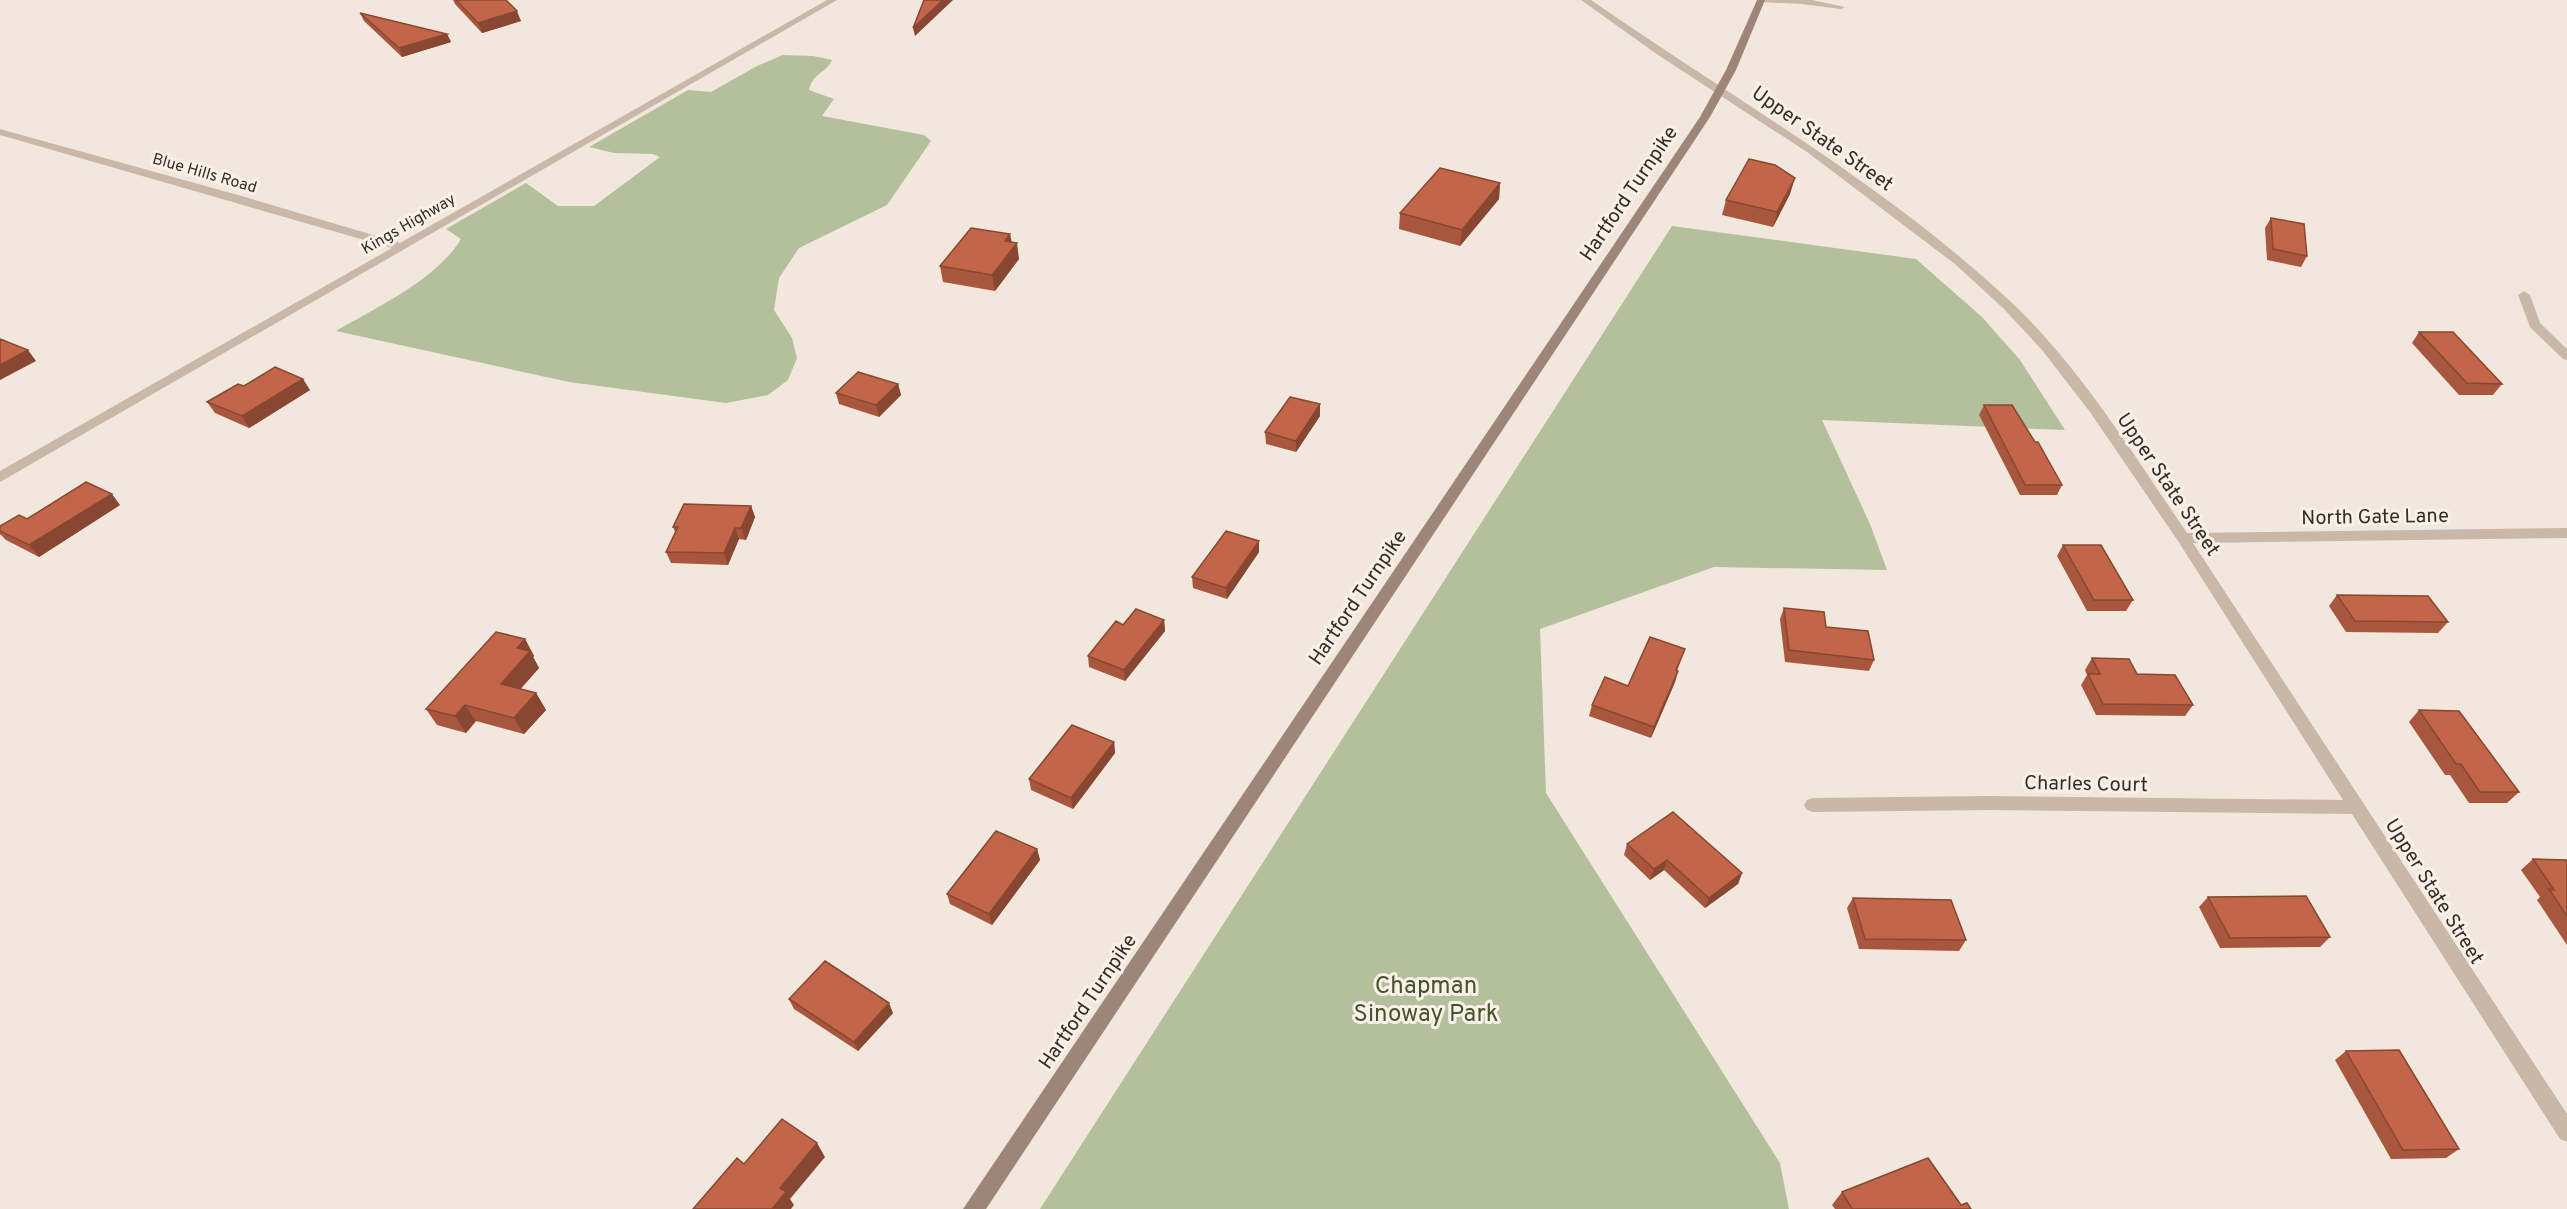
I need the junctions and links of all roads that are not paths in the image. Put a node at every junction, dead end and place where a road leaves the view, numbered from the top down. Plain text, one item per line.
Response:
1 (833, 0) edge
2 (1585, 0) edge
3 (1761, 0) edge
4 (1806, 1) edge
5 (1788, 2) edge
6 (1841, 8) dead end
7 (1720, 92) junction
8 (0, 132) edge
9 (399, 246) junction
10 (2524, 296) dead end
11 (2567, 357) edge
12 (0, 477) edge
13 (2567, 533) edge
14 (2183, 538) junction
15 (1813, 805) dead end
16 (2358, 807) junction
17 (2567, 1132) edge
18 (974, 1209) edge

1 - 9 street, Kings Highway
2 - 7 street, Upper State Street
3 - 5 lane
3 - 7 main road, Hartford Turnpike
4 - 5 lane
4 - 6 lane
7 - 14 street, Upper State Street
7 - 18 main road, Hartford Turnpike
8 - 9 street, Blue Hills Road
9 - 12 street, Kings Highway
10 - 11 street
13 - 14 street, North Gate Lane
14 - 16 street, Upper State Street
15 - 16 street, Charles Court
16 - 17 street, Upper State Street

